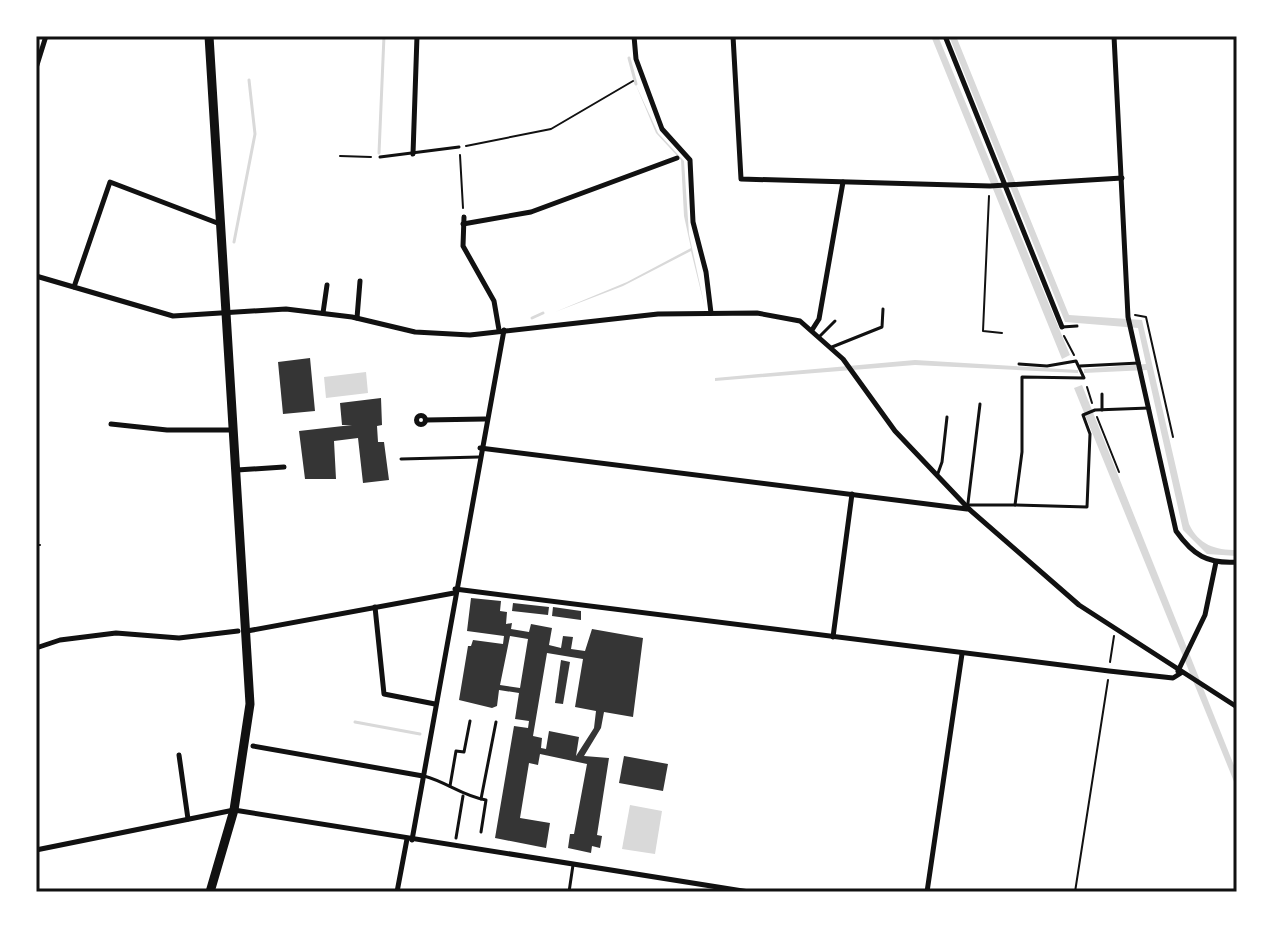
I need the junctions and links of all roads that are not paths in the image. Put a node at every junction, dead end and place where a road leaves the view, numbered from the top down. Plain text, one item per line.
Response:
1 (46, 36) edge
2 (209, 36) edge
3 (417, 36) edge
4 (634, 36) edge
5 (733, 36) edge
6 (945, 36) edge
7 (1114, 36) edge
8 (36, 68) edge
9 (459, 147) road end
10 (413, 154) junction
11 (380, 157) road end
12 (677, 158) dead end
13 (1122, 178) junction
14 (843, 182) junction
15 (1005, 185) junction
16 (220, 224) junction
17 (36, 276) edge
18 (360, 281) dead end
19 (327, 285) dead end
20 (74, 287) junction
21 (883, 309) dead end
22 (323, 313) junction
23 (711, 313) junction
24 (226, 314) junction
25 (357, 318) junction
26 (835, 321) dead end
27 (1077, 326) dead end
28 (1062, 327) joint
29 (501, 330) junction
30 (812, 330) junction
31 (820, 336) junction
32 (832, 347) junction
33 (1139, 363) junction
34 (1019, 364) dead end
35 (1080, 366) junction
36 (1102, 394) dead end
37 (980, 404) dead end
38 (1149, 408) junction
39 (1102, 410) junction
40 (947, 417) dead end
41 (485, 419) junction
42 (426, 420) dead end
43 (111, 424) dead end
44 (233, 430) junction
45 (480, 448) junction
46 (479, 457) junction
47 (401, 459) dead end
48 (284, 467) dead end
49 (236, 470) junction
50 (936, 476) junction
51 (852, 494) junction
52 (1015, 505) junction
53 (968, 507) junction
54 (1216, 562) junction
55 (1237, 562) edge
56 (454, 591) junction
57 (375, 607) junction
58 (243, 631) junction
59 (833, 637) junction
60 (36, 648) edge
61 (962, 654) junction
62 (1180, 672) junction
63 (435, 704) junction
64 (1237, 707) edge
65 (470, 721) dead end
66 (496, 722) dead end
67 (253, 746) dead end
68 (179, 755) dead end
69 (423, 776) junction
70 (450, 786) junction
71 (463, 796) junction
72 (481, 799) junction
73 (234, 810) junction
74 (188, 819) junction
75 (481, 832) dead end
76 (456, 838) dead end
77 (410, 839) junction
78 (36, 850) edge
79 (573, 865) junction
80 (210, 892) edge
81 (397, 892) edge
82 (569, 892) edge
83 (749, 892) edge
84 (927, 892) edge

1 - 8 street
2 - 16 highway
3 - 10 street
4 - 23 street
5 - 14 street
6 - 15 street
7 - 13 street
9 - 10 lane
10 - 11 lane
12 - 29 street
13 - 15 street
13 - 33 street
14 - 15 street
14 - 30 street
15 - 28 street
16 - 20 street
16 - 24 highway
17 - 20 street
18 - 25 street
19 - 22 street
20 - 24 street
21 - 32 lane
22 - 24 street
22 - 25 street
23 - 29 street
23 - 30 street
24 - 44 highway
25 - 29 street
26 - 31 lane
27 - 28 lane
29 - 41 street
30 - 31 street
31 - 32 street
32 - 50 street
33 - 35 lane
33 - 38 street
34 - 35 lane
35 - 52 lane
36 - 39 lane
37 - 53 lane
38 - 39 lane
38 - 54 street
39 - 52 lane
40 - 50 lane
41 - 42 street
41 - 45 street
43 - 44 street
44 - 49 highway
45 - 46 street
45 - 51 street
46 - 47 lane
46 - 56 street
48 - 49 street
49 - 58 highway
50 - 53 street
51 - 53 street
51 - 59 street
52 - 53 lane
53 - 62 street
54 - 55 street
54 - 62 street
56 - 57 street
56 - 59 street
56 - 63 street
57 - 58 street
57 - 63 street
58 - 60 street
58 - 73 highway
59 - 61 street
61 - 62 street
61 - 84 street
62 - 64 street
63 - 69 street
65 - 70 lane
66 - 72 lane
67 - 69 street
68 - 74 street
69 - 70 lane
69 - 77 street
70 - 71 lane
71 - 72 lane
71 - 76 lane
72 - 75 lane
73 - 74 street
73 - 77 street
73 - 80 highway
74 - 78 street
77 - 79 street
77 - 81 street
79 - 82 lane
79 - 83 street

